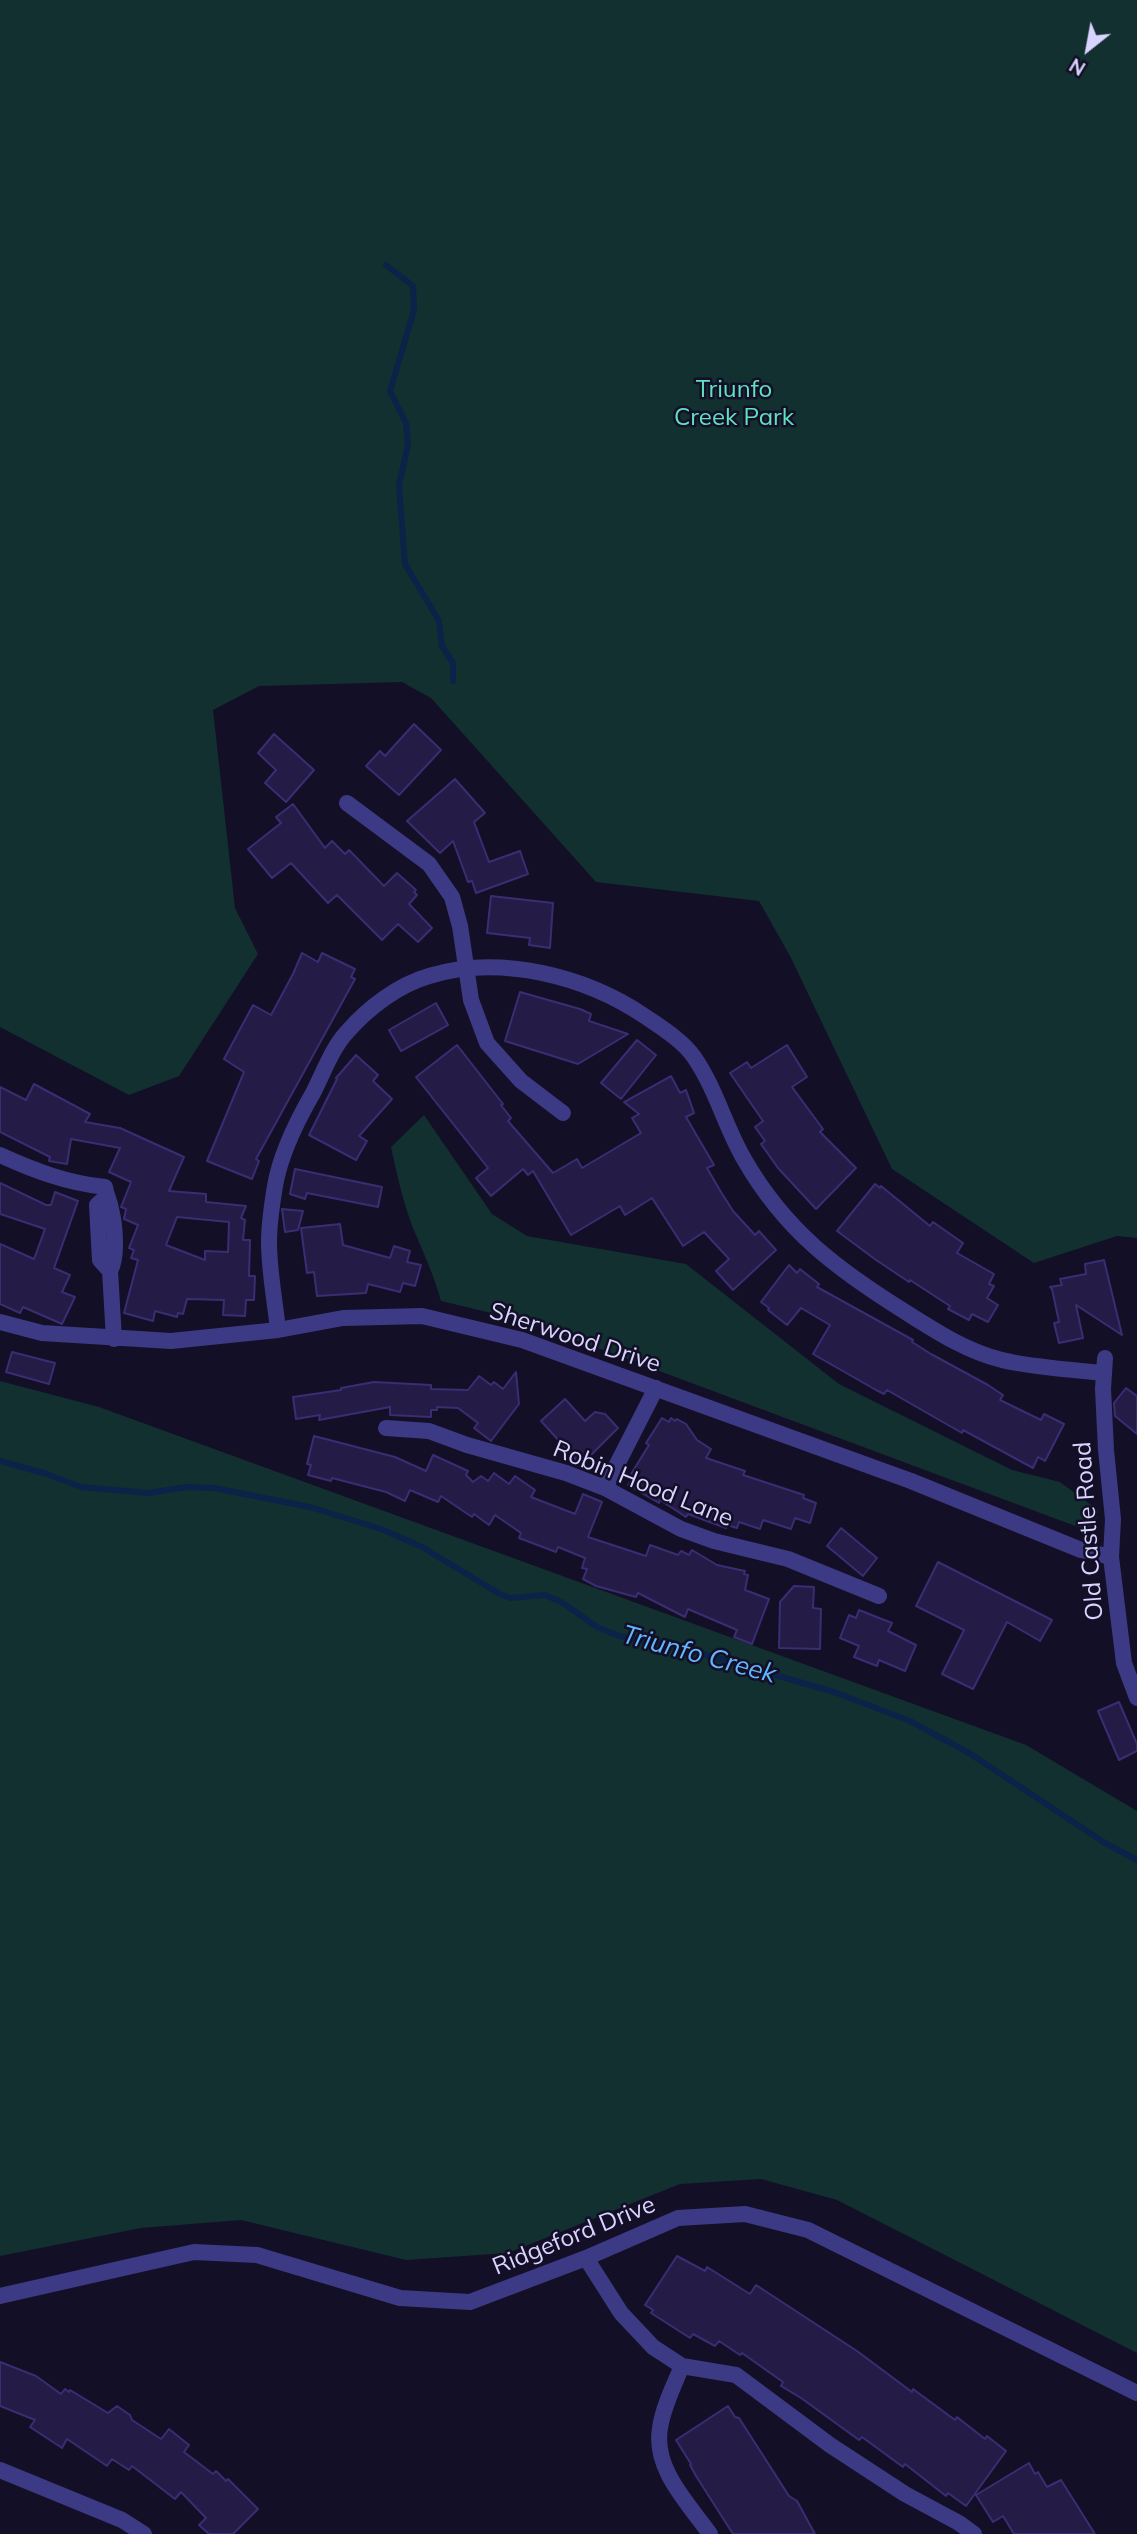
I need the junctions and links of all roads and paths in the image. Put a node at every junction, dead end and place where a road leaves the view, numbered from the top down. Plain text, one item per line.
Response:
1 (347, 803) dead end
2 (466, 969) junction
3 (563, 1113) dead end
4 (0, 1155) edge
5 (0, 1322) edge
6 (278, 1330) junction
7 (114, 1339) junction
8 (656, 1388) junction
9 (386, 1428) dead end
10 (605, 1488) junction
11 (1111, 1557) junction
12 (879, 1597) dead end
13 (1129, 1640) edge
14 (1137, 1698) edge
15 (586, 2258) junction
16 (0, 2296) edge
17 (682, 2366) junction
18 (1137, 2393) edge
19 (0, 2470) edge
20 (144, 2534) edge
21 (709, 2534) edge
22 (974, 2534) edge

1 - 2 street
2 - 3 street
2 - 6 street
2 - 11 street, Old Castle Road
4 - 7 street
5 - 7 street, Sherwood Drive
6 - 7 street, Sherwood Drive
6 - 8 street, Sherwood Drive
8 - 10 street
8 - 11 street, Sherwood Drive
9 - 10 street, Robin Hood Lane
10 - 12 street, Robin Hood Lane
11 - 13 street, Old Castle Road
13 - 14 street, Old Castle Road
15 - 16 street, Ridgeford Drive
15 - 17 street
15 - 18 street, Ridgeford Drive
17 - 21 street
17 - 22 street
19 - 20 street

